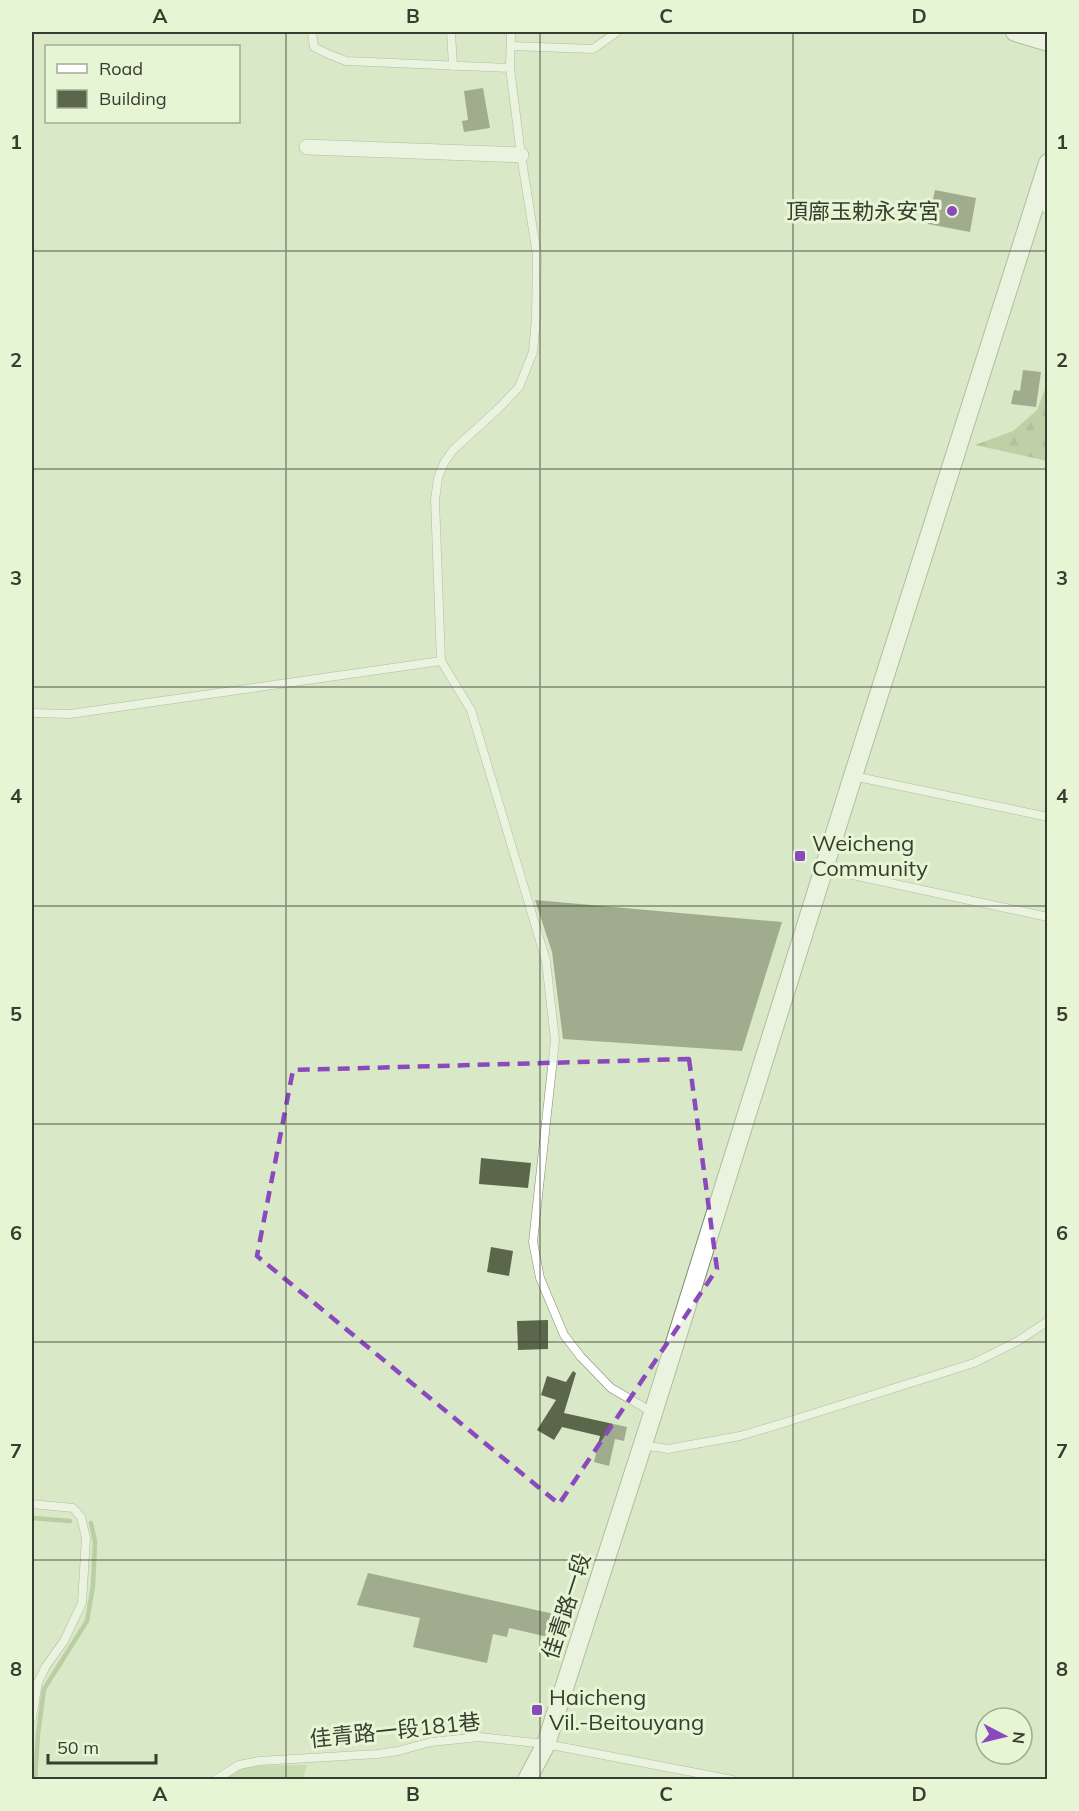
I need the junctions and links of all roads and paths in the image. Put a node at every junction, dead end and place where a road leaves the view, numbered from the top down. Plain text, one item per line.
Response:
1 (312, 32) edge
2 (451, 32) edge
3 (511, 32) edge
4 (617, 32) edge
5 (1015, 32) edge
6 (1047, 42) edge
7 (511, 46) junction
8 (453, 66) junction
9 (510, 68) junction
10 (307, 147) dead end
11 (521, 155) junction
12 (1047, 164) edge
13 (1036, 196) junction
14 (1047, 211) edge
15 (441, 661) junction
16 (32, 713) edge
17 (853, 776) junction
18 (1047, 817) edge
19 (824, 868) junction
20 (1047, 917) edge
21 (1047, 1321) edge
22 (653, 1413) junction
23 (643, 1445) junction
24 (32, 1504) edge
25 (32, 1718) edge
26 (546, 1744) junction
27 (215, 1779) edge
28 (527, 1779) edge
29 (733, 1779) edge

1 - 8 lane
2 - 8 lane
3 - 7 lane
4 - 7 lane
5 - 6 street
7 - 9 lane
8 - 9 lane
9 - 11 lane
10 - 11 street
11 - 15 lane
12 - 13 street, 佳青路一段
13 - 14 lane
13 - 17 street, 佳青路一段
15 - 16 lane
15 - 22 lane
17 - 18 lane
17 - 19 street, 佳青路一段
19 - 20 lane
19 - 22 street, 佳青路一段
21 - 23 lane
22 - 23 street, 佳青路一段
23 - 26 street, 佳青路一段
24 - 25 lane
26 - 27 lane, 佳青路一段181巷
26 - 28 street, 佳青路一段
26 - 29 lane, 佳青路一段181巷

